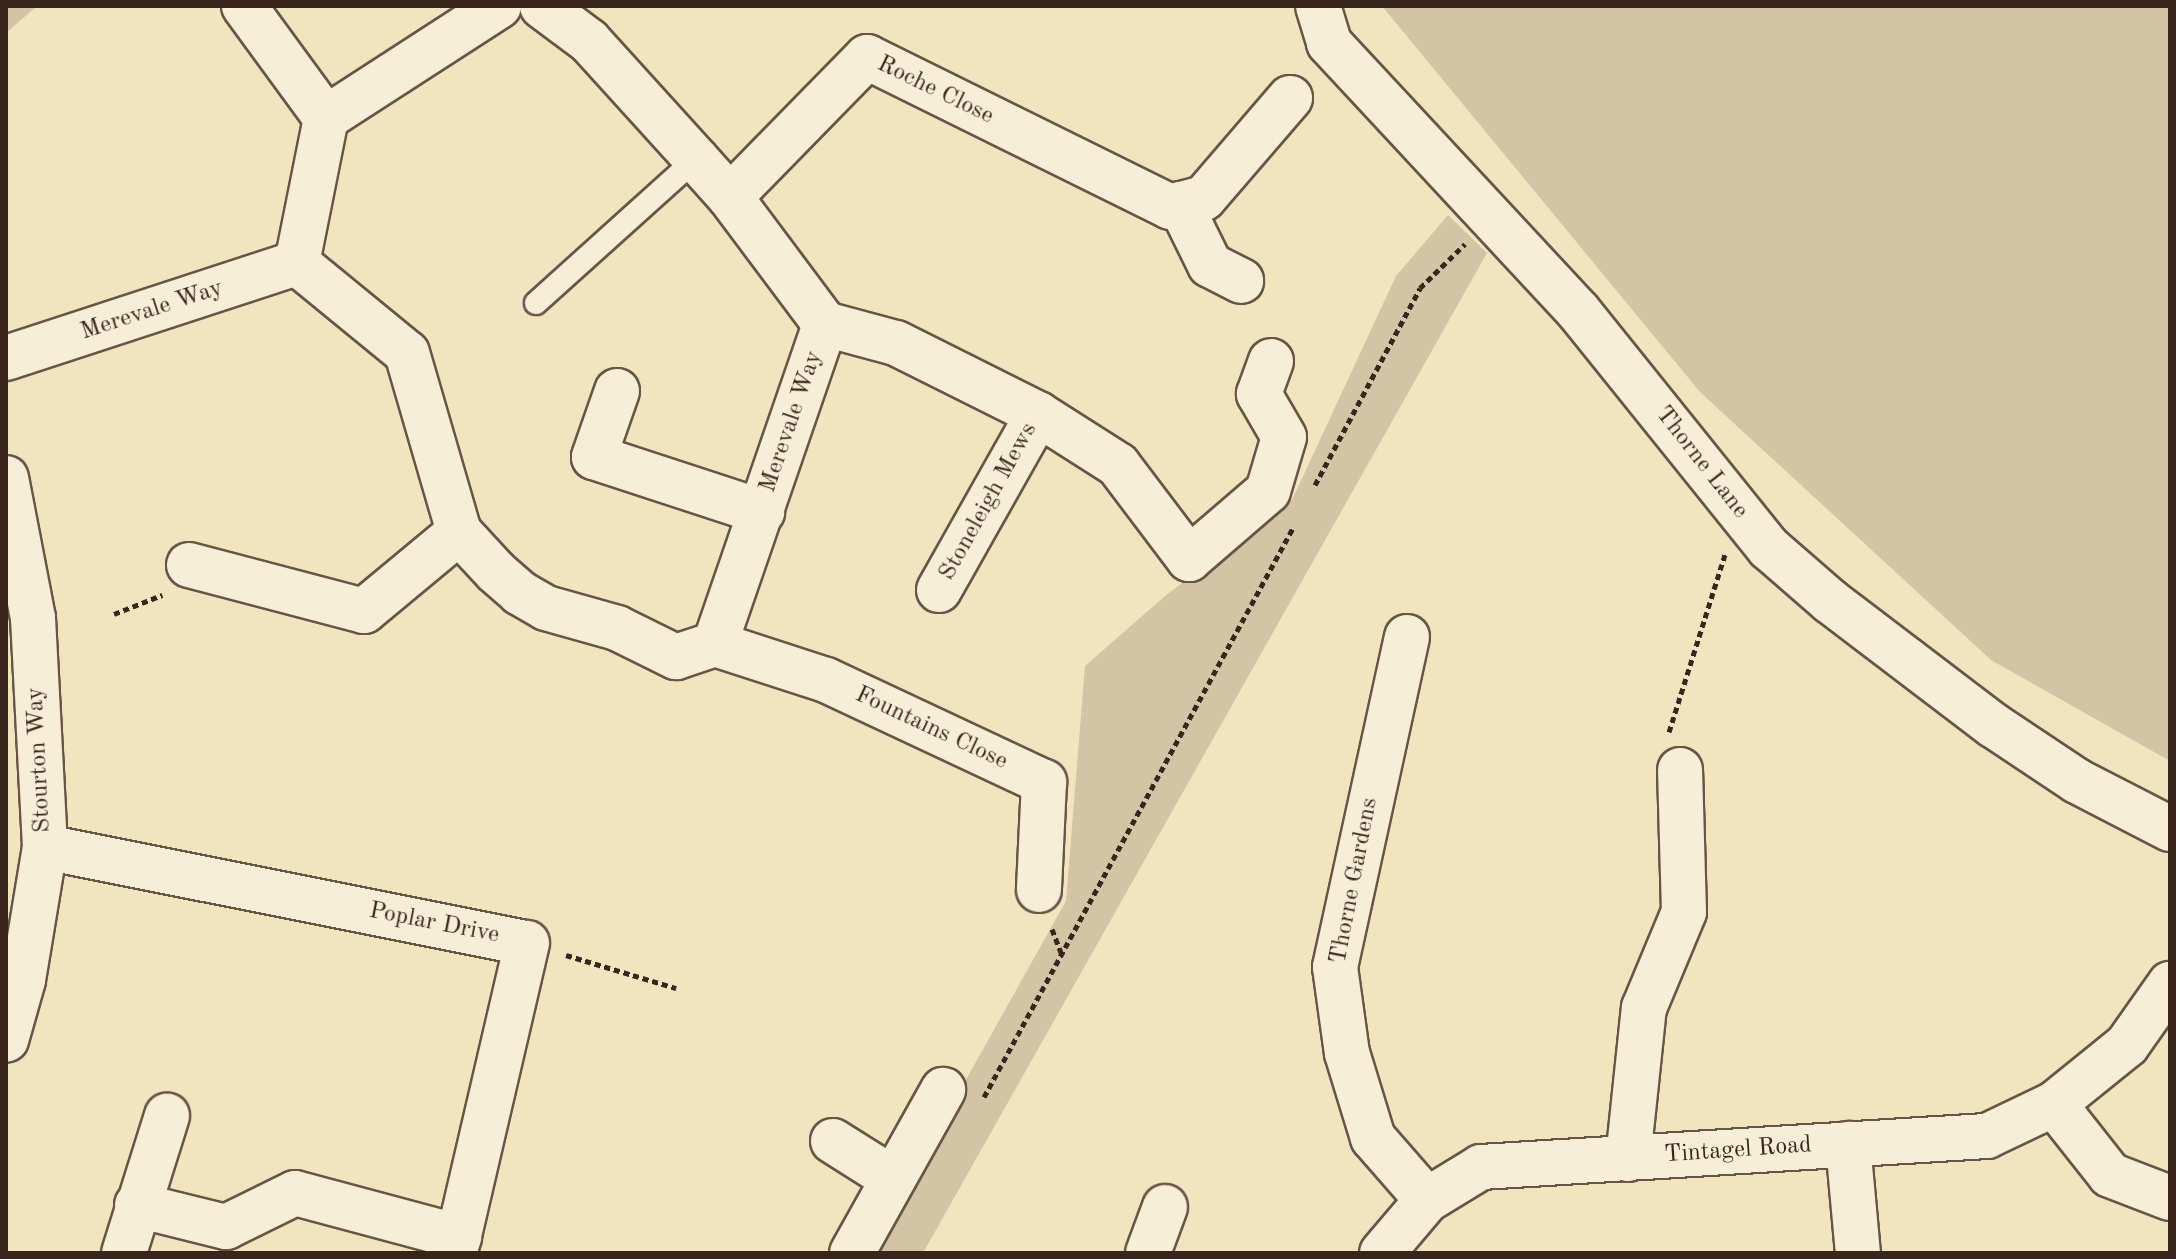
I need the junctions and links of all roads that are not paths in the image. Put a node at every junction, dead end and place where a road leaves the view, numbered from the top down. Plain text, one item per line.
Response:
1 (244, 6) edge
2 (499, 6) edge
3 (542, 6) edge
4 (1318, 6) edge
5 (1290, 98) dead end
6 (326, 118) junction
7 (696, 159) junction
8 (730, 197) junction
9 (1180, 204) junction
10 (297, 263) junction
11 (1241, 281) dead end
12 (536, 303) dead end
13 (825, 324) junction
14 (6, 358) edge
15 (1271, 361) dead end
16 (617, 391) dead end
17 (1038, 414) junction
18 (6, 478) edge
19 (762, 512) junction
20 (459, 532) junction
21 (189, 565) road end
22 (939, 590) dead end
23 (1407, 637) dead end
24 (715, 644) junction
25 (1680, 770) road end
26 (2170, 829) edge
27 (45, 847) junction
28 (1039, 890) dead end
29 (2170, 984) edge
30 (6, 1040) edge
31 (961, 1097) road end
32 (2054, 1104) junction
33 (167, 1116) dead end
34 (833, 1141) dead end
35 (1848, 1144) junction
36 (1628, 1159) junction
37 (893, 1179) junction
38 (2170, 1198) edge
39 (1427, 1200) junction
40 (137, 1205) junction
41 (1165, 1207) dead end
42 (457, 1245) edge
43 (124, 1253) edge
44 (852, 1253) edge
45 (1148, 1253) edge
46 (1382, 1253) edge
47 (1858, 1253) edge

1 - 6 street
2 - 6 street
3 - 7 street, Merevale Way
4 - 26 street, Thorne Lane
5 - 9 street
6 - 10 street
7 - 8 street, Merevale Way
7 - 12 lane
8 - 9 street, Roche Close
8 - 13 street, Merevale Way
9 - 11 street
10 - 14 street, Merevale Way
10 - 20 street
13 - 17 street, Stoneleigh Mews
13 - 19 street, Merevale Way
15 - 17 street, Stoneleigh Mews
16 - 19 street
17 - 22 street, Stoneleigh Mews
18 - 27 street, Stourton Way
19 - 24 street, Merevale Way
20 - 21 street
20 - 24 street
23 - 39 street, Thorne Gardens
24 - 28 street, Fountains Close
25 - 36 street, Tintagel Road
27 - 30 street, Stourton Way
27 - 42 street, Poplar Drive
29 - 32 street, Tintagel Road
31 - 37 street
32 - 35 street, Tintagel Road
32 - 38 street
33 - 40 street
34 - 37 street
35 - 36 street, Tintagel Road
35 - 47 street
36 - 39 street, Tintagel Road
37 - 44 street
39 - 46 street, Tintagel Road
40 - 42 street, Poplar Drive
40 - 43 street
41 - 45 street

